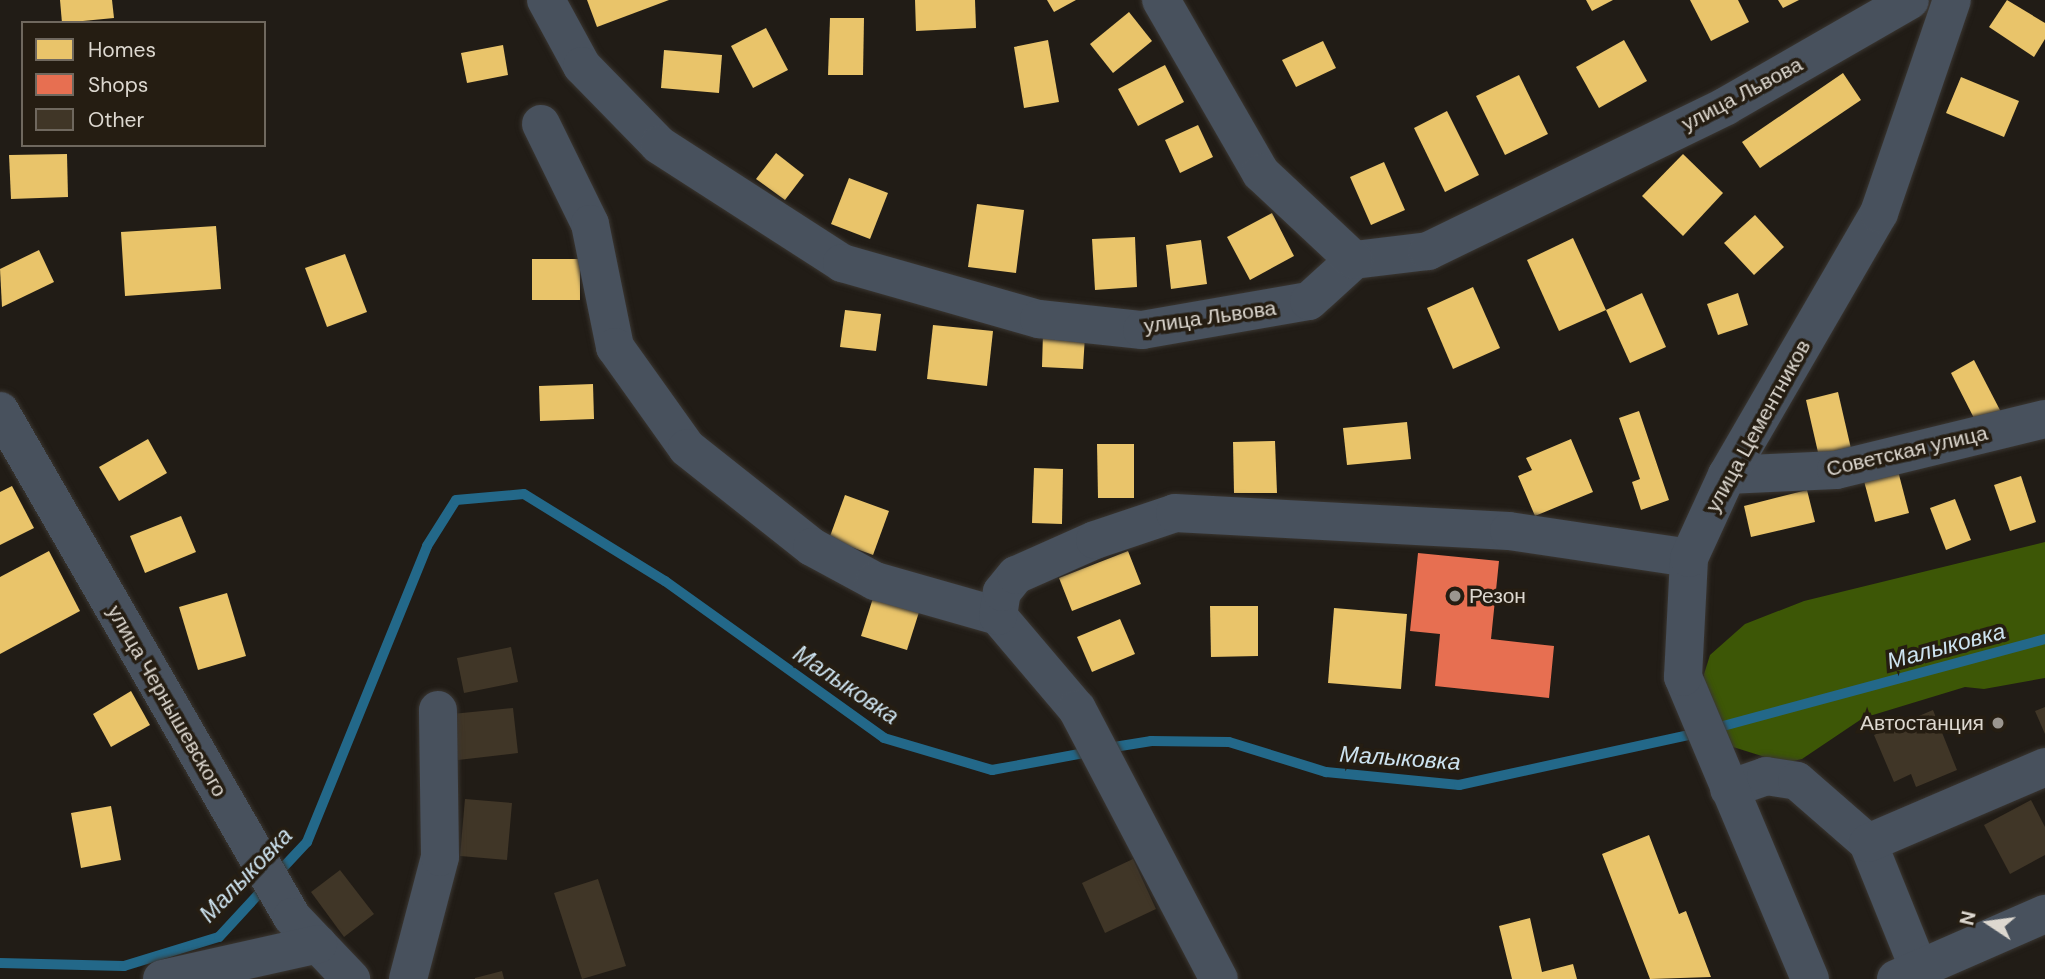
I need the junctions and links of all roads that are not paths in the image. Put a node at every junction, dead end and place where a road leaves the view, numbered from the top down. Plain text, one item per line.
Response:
1 (546, 0) edge
2 (1161, 0) edge
3 (1910, 0) edge
4 (1952, 0) edge
5 (541, 124) dead end
6 (1354, 260) junction
7 (0, 411) edge
8 (2045, 419) edge
9 (1727, 475) junction
10 (1689, 558) junction
11 (998, 616) junction
12 (438, 710) dead end
13 (2045, 767) edge
14 (1722, 774) junction
15 (1868, 843) junction
16 (2045, 914) edge
17 (318, 944) junction
18 (1907, 974) edge
19 (162, 979) edge
20 (351, 979) edge
21 (408, 979) edge
22 (1219, 979) edge
23 (1810, 979) edge

1 - 6 street, улица Львова
2 - 6 street
3 - 6 street, улица Львова
4 - 9 street, улица Цементников
5 - 11 street
7 - 17 street, улица Чернышевского
8 - 9 street, Советская улица
9 - 10 street, улица Цементников
10 - 11 street
10 - 14 street, улица Цементников
11 - 22 street
12 - 21 street
13 - 15 street
14 - 15 street
14 - 23 street, улица Цементников
15 - 18 street
16 - 18 street
17 - 19 street
17 - 20 street, улица Чернышевского

